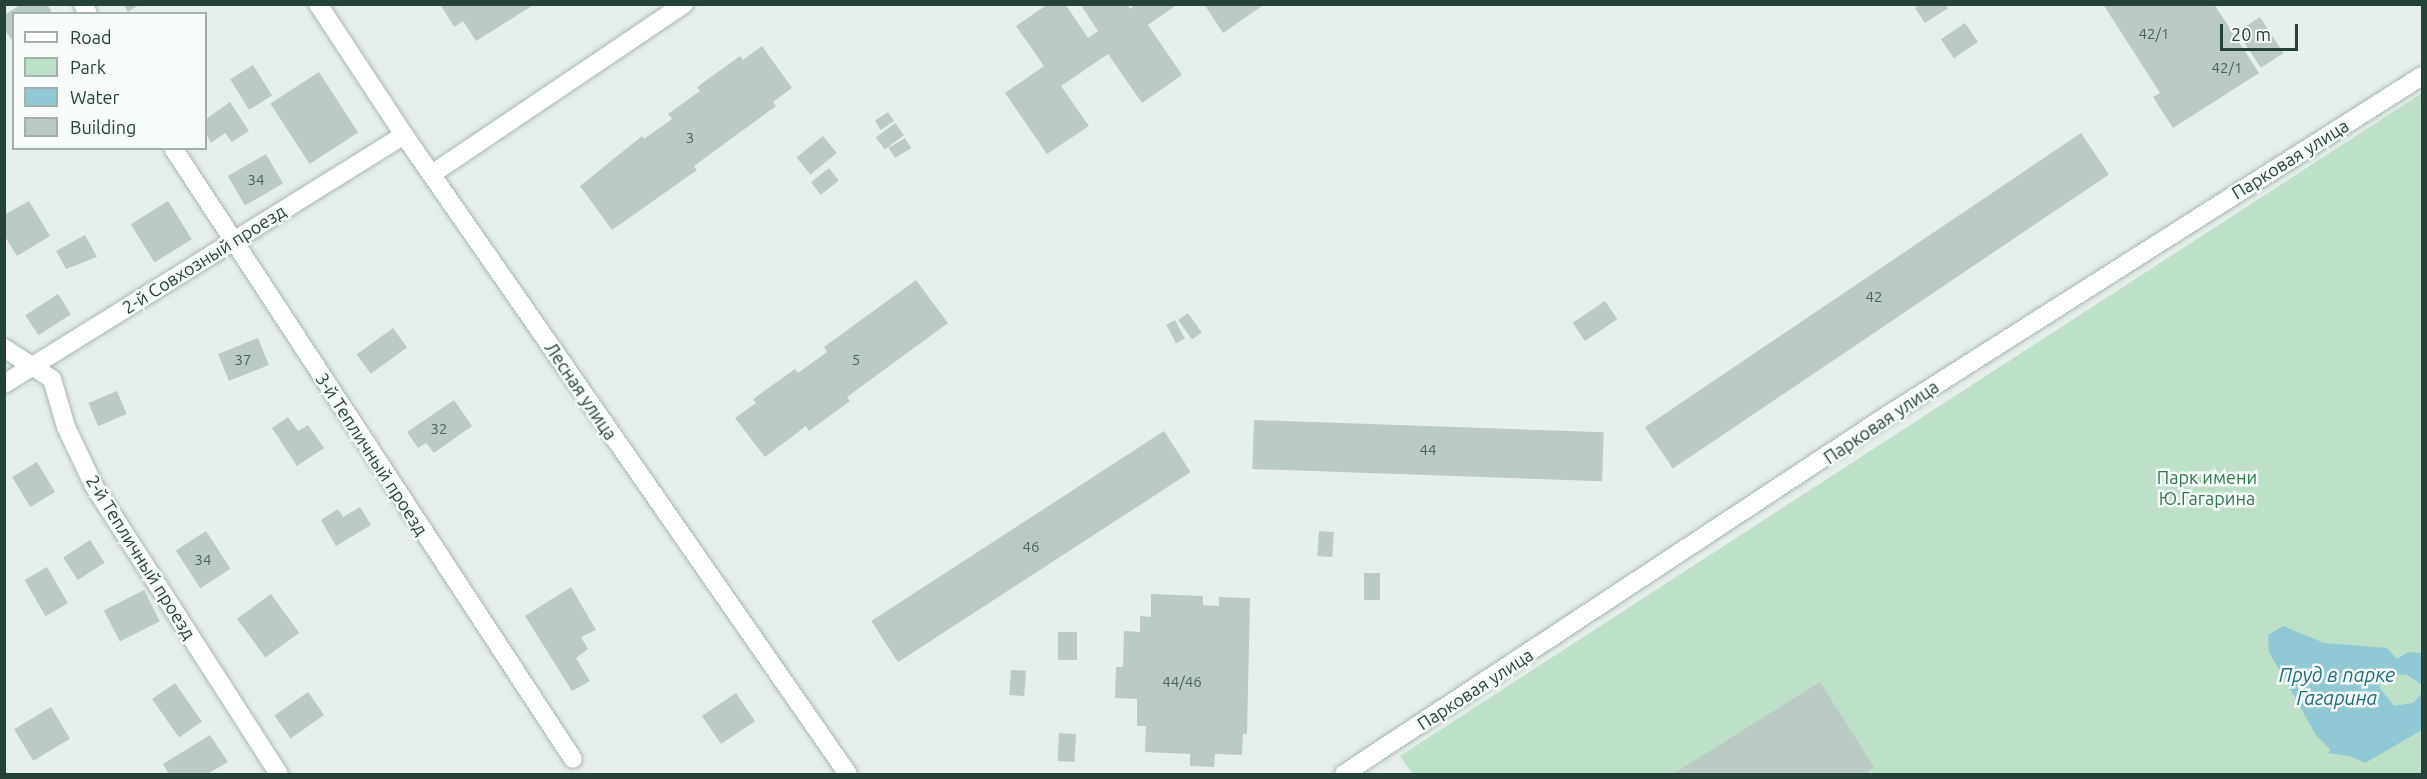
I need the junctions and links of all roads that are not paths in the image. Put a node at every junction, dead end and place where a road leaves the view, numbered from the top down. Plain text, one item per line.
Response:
1 (318, 4) edge
2 (684, 4) edge
3 (2422, 76) edge
4 (404, 135) junction
5 (174, 150) edge
6 (432, 174) junction
7 (232, 242) junction
8 (4, 348) edge
9 (32, 365) junction
10 (4, 384) edge
11 (573, 759) dead end
12 (279, 774) edge
13 (848, 774) edge
14 (1344, 774) edge

1 - 4 street, Лесная улица
2 - 6 street
3 - 14 street, Парковая улица
4 - 6 street, Лесная улица
4 - 7 street, 2-й Совхозный проезд
5 - 7 street, 3-й Тепличный проезд
6 - 13 street, Лесная улица
7 - 9 street, 2-й Совхозный проезд
7 - 11 street, 3-й Тепличный проезд
8 - 9 street, 2-й Тепличный проезд
9 - 10 street, 2-й Совхозный проезд
9 - 12 street, 2-й Тепличный проезд

